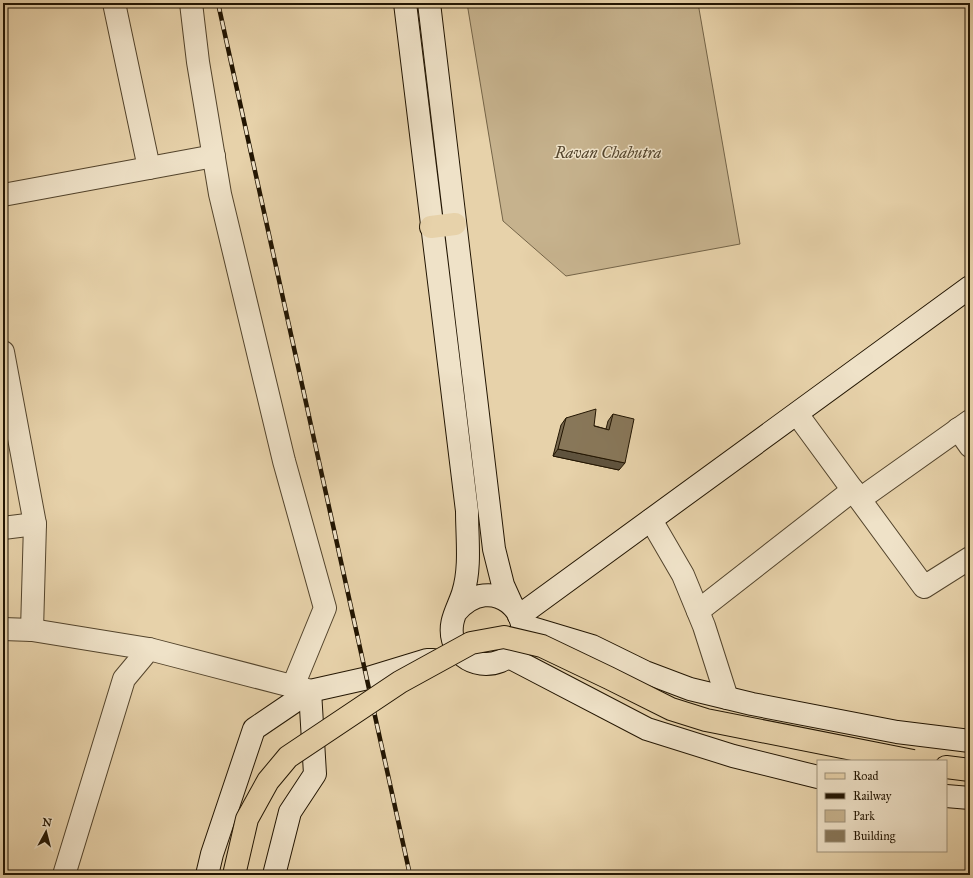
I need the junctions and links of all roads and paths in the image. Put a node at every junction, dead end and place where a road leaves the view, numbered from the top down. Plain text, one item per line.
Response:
1 (114, 3) edge
2 (191, 3) edge
3 (405, 3) edge
4 (429, 3) edge
5 (214, 156) junction
6 (149, 168) junction
7 (3, 195) edge
8 (455, 224) junction
9 (431, 227) junction
10 (970, 287) edge
11 (3, 352) edge
12 (797, 414) junction
13 (966, 432) edge
14 (856, 495) junction
15 (651, 520) junction
16 (35, 524) junction
17 (3, 528) edge
18 (970, 558) edge
19 (698, 611) junction
20 (518, 615) junction
21 (453, 621) junction
22 (3, 629) edge
23 (32, 630) junction
24 (149, 649) junction
25 (508, 657) junction
26 (427, 660) junction
27 (472, 662) junction
28 (301, 689) junction
29 (726, 698) junction
30 (970, 741) edge
31 (908, 760) edge
32 (947, 767) edge
33 (970, 770) edge
34 (817, 777) edge
35 (947, 796) edge
36 (970, 798) edge
37 (64, 875) edge
38 (207, 875) edge
39 (234, 875) edge
40 (274, 875) edge

1 - 6 street
2 - 5 street
3 - 9 street
4 - 8 street
5 - 6 street
5 - 28 street
6 - 7 street
8 - 9 main road
8 - 20 street
9 - 21 street
10 - 12 street
11 - 16 street
12 - 14 street
12 - 15 street
13 - 14 street
14 - 18 street
14 - 19 street
15 - 19 street
15 - 20 street
16 - 17 street
16 - 23 street
19 - 29 street
20 - 21 street
20 - 25 street
20 - 29 street
21 - 26 street
21 - 27 street
22 - 23 street
23 - 24 street
24 - 28 street
24 - 37 street
25 - 27 street
25 - 34 street
26 - 27 street
26 - 28 street
28 - 38 street
28 - 40 street
29 - 30 street
31 - 39 main road, bridge
32 - 33 main road
35 - 36 street

